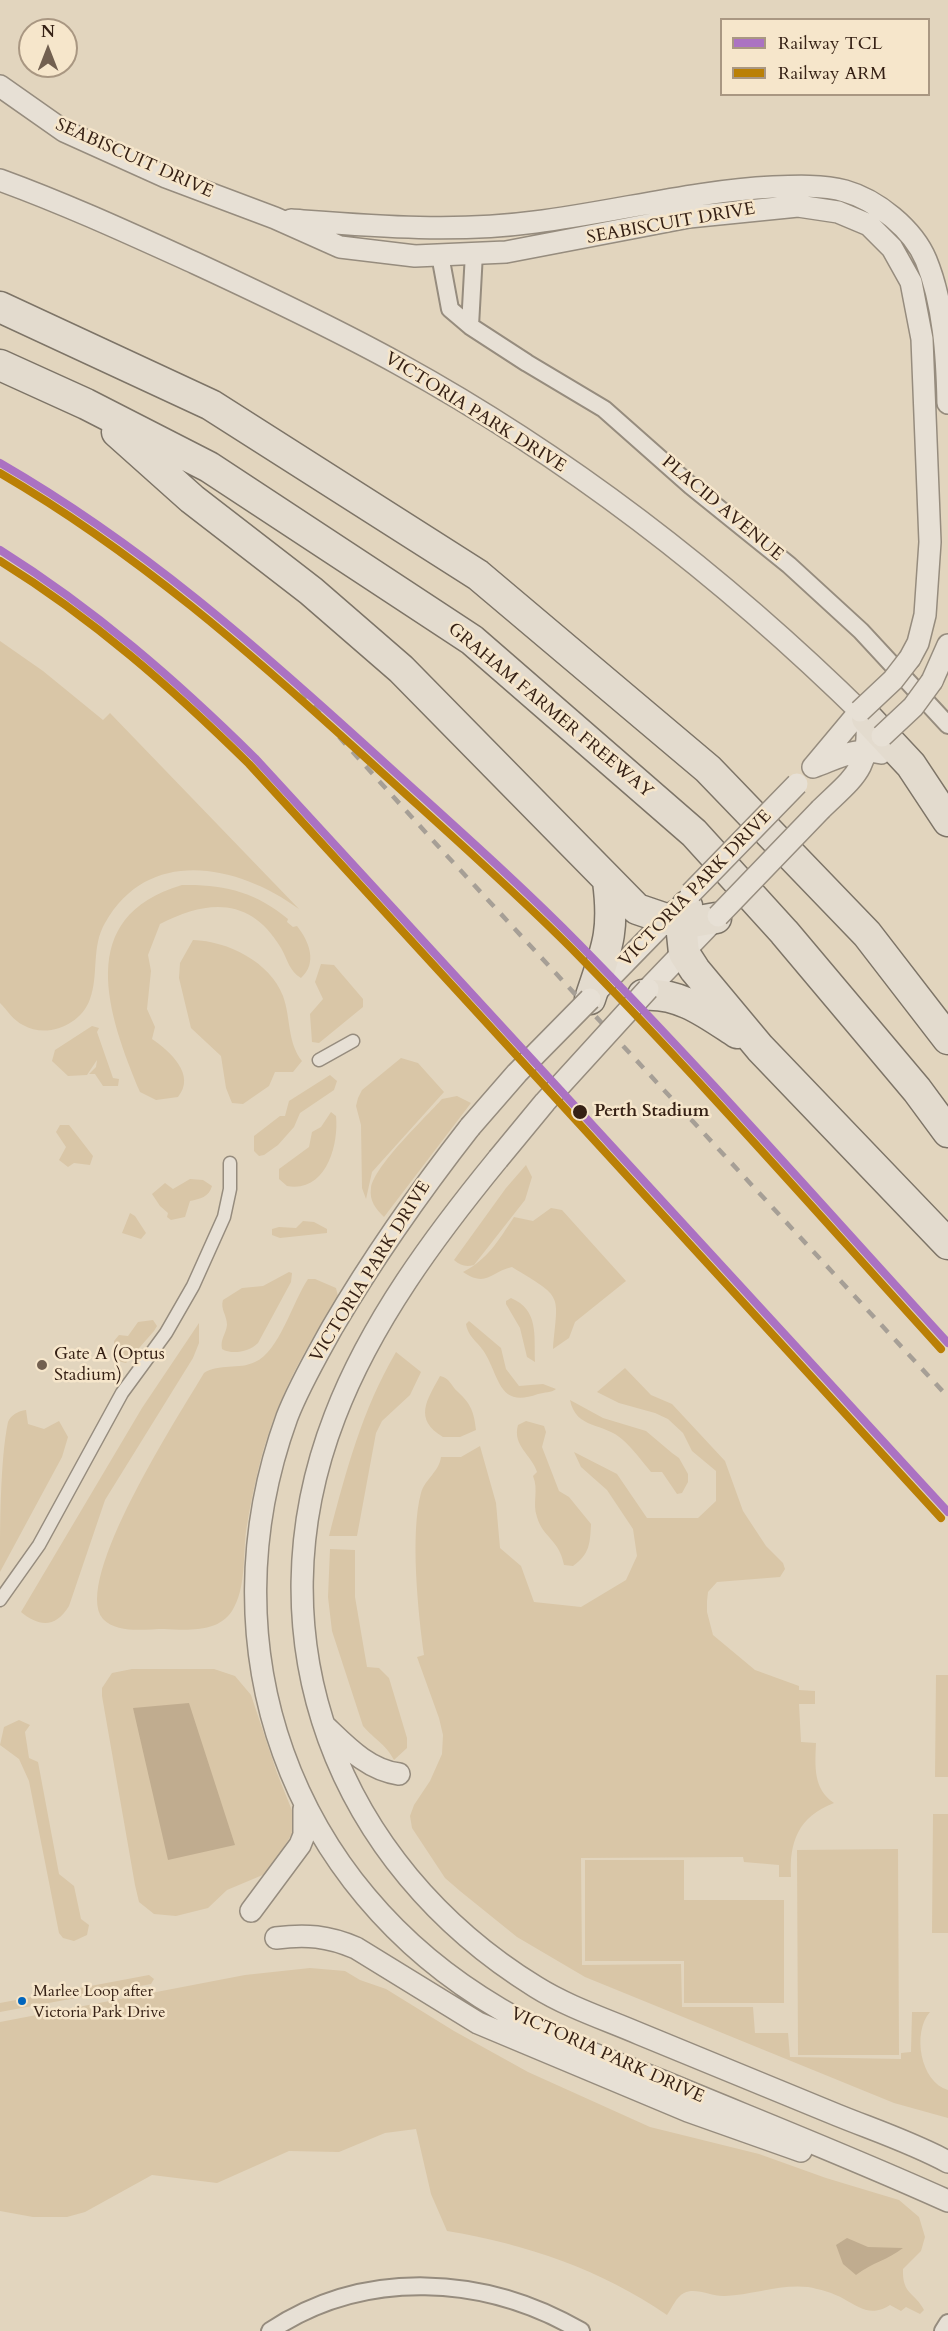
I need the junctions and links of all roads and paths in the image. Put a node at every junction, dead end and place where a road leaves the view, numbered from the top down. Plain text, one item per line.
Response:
1 (0, 86) edge
2 (0, 180) edge
3 (275, 218) junction
4 (474, 253) junction
5 (440, 255) junction
6 (0, 307) edge
7 (470, 326) junction
8 (0, 365) edge
9 (948, 403) edge
10 (86, 404) junction
11 (948, 645) edge
12 (948, 725) edge
13 (869, 729) junction
14 (813, 767) junction
15 (948, 820) edge
16 (608, 881) junction
17 (691, 893) joint
18 (716, 918) joint
19 (677, 932) junction
20 (615, 957) junction
21 (648, 993) junction
22 (590, 999) joint
23 (948, 1039) edge
24 (353, 1041) dead end
25 (760, 1048) junction
26 (319, 1060) dead end
27 (948, 1132) edge
28 (231, 1163) dead end
29 (948, 1244) edge
30 (0, 1600) edge
31 (324, 1726) junction
32 (399, 1773) dead end
33 (303, 1803) junction
34 (251, 1911) dead end
35 (276, 1938) dead end
36 (948, 2162) edge
37 (875, 2168) junction
38 (948, 2201) edge
39 (948, 2323) edge
40 (270, 2331) edge
41 (580, 2331) edge
42 (943, 2331) edge

1 - 3 street, SEABISCUIT DRIVE
2 - 13 street, VICTORIA PARK DRIVE
3 - 5 street, SEABISCUIT DRIVE
3 - 9 street, SEABISCUIT DRIVE
4 - 5 street, SEABISCUIT DRIVE
4 - 7 street
4 - 13 street, SEABISCUIT DRIVE, bridge
5 - 7 street, PLACID AVENUE
6 - 23 highway
7 - 12 street, PLACID AVENUE
8 - 10 highway, GRAHAM FARMER FREEWAY
10 - 16 highway
10 - 27 highway, GRAHAM FARMER FREEWAY
11 - 13 street, SEABISCUIT DRIVE, bridge
13 - 14 street, SEABISCUIT DRIVE
13 - 14 street, VICTORIA PARK DRIVE
13 - 15 highway
13 - 18 street, VICTORIA PARK DRIVE, bridge
14 - 17 street, VICTORIA PARK DRIVE, bridge
16 - 19 highway
16 - 20 highway
17 - 19 highway
18 - 19 highway
19 - 20 street, VICTORIA PARK DRIVE
19 - 21 street, VICTORIA PARK DRIVE
19 - 25 highway
20 - 22 highway
21 - 25 highway
21 - 31 street, VICTORIA PARK DRIVE, bridge
22 - 33 street, VICTORIA PARK DRIVE, bridge
24 - 26 street
25 - 29 highway
28 - 30 street
31 - 32 street
31 - 36 street, VICTORIA PARK DRIVE
33 - 34 street
33 - 37 street, VICTORIA PARK DRIVE
35 - 37 street
37 - 38 street, VICTORIA PARK DRIVE
39 - 42 street
40 - 41 street

